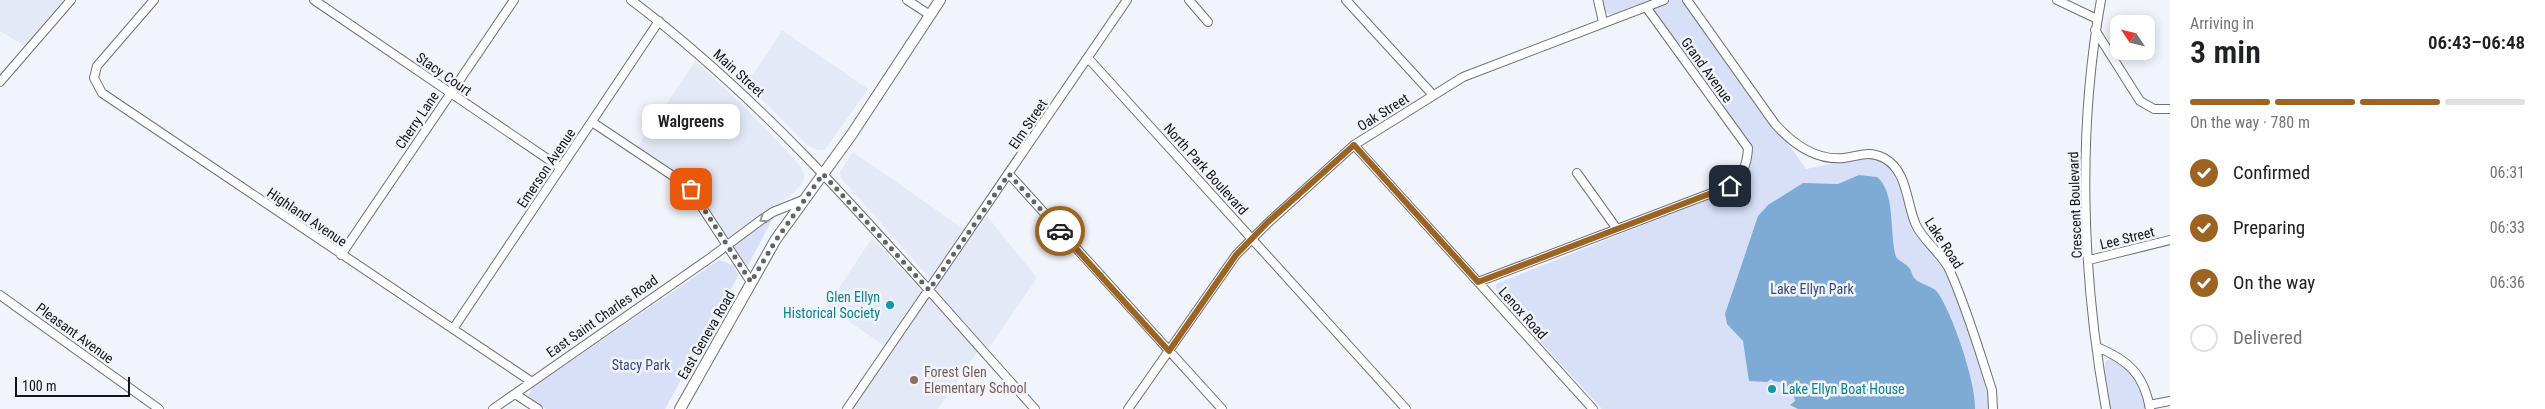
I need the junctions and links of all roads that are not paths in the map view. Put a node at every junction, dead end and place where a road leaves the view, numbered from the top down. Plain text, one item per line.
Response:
1 (71, 0) edge
2 (154, 0) edge
3 (314, 0) edge
4 (514, 0) edge
5 (631, 0) edge
6 (908, 0) edge
7 (940, 0) edge
8 (1127, 0) edge
9 (1189, 0) edge
10 (1346, 0) edge
11 (1598, 0) edge
12 (1664, 0) edge
13 (1687, 0) edge
14 (2057, 0) edge
15 (2101, 0) edge
16 (1646, 7) junction
17 (930, 16) junction
18 (2097, 18) junction
19 (659, 21) junction
20 (1208, 22) dead end
21 (1603, 22) junction
22 (2095, 30) junction
23 (1088, 58) junction
24 (0, 82) edge
25 (450, 94) junction
26 (1433, 95) junction
27 (2170, 109) edge
28 (592, 122) junction
29 (1354, 145) junction
30 (560, 168) junction
31 (1577, 173) dead end
32 (823, 174) junction
33 (1009, 174) junction
34 (804, 200) junction
35 (1617, 229) junction
36 (1252, 238) junction
37 (2170, 240) edge
38 (726, 245) junction
39 (341, 255) junction
40 (2089, 260) junction
41 (751, 282) junction
42 (1478, 282) junction
43 (929, 290) junction
44 (0, 295) edge
45 (453, 329) junction
46 (2097, 347) junction
47 (1169, 351) junction
48 (532, 382) junction
49 (515, 394) junction
50 (2170, 401) edge
51 (2149, 407) edge
52 (159, 409) edge
53 (493, 409) edge
54 (538, 409) edge
55 (680, 409) edge
56 (847, 409) edge
57 (1035, 409) edge
58 (1128, 409) edge
59 (1222, 409) edge
60 (1406, 409) edge
61 (1593, 409) edge
62 (1993, 409) edge
63 (2106, 409) edge

1 - 24 street
2 - 39 street, Highland Avenue
3 - 25 street, Stacy Court
4 - 25 street, Cherry Lane
5 - 19 street, Main Street
6 - 17 street
7 - 17 main road
8 - 23 street, Elm Street
9 - 20 street
10 - 26 street
11 - 21 street
12 - 16 street, Oak Street
13 - 62 street, Lake Road
14 - 18 street
15 - 18 street, Crescent Boulevard
16 - 21 street, Oak Street
16 - 35 street, Grand Avenue
17 - 32 main road
18 - 22 street, Crescent Boulevard
19 - 28 street, Emerson Avenue
19 - 32 street, Main Street
21 - 26 street, Oak Street
22 - 27 street
22 - 40 street, Crescent Boulevard
23 - 33 street, Elm Street
23 - 36 street, North Park Boulevard
25 - 30 street, Stacy Court
25 - 39 street, Cherry Lane
26 - 29 street, Oak Street
28 - 30 street, Emerson Avenue
28 - 38 street
29 - 36 street, Oak Street
29 - 42 street, Lenox Road
30 - 45 street, Emerson Avenue
31 - 35 street
32 - 34 main road, East Geneva Road
32 - 43 street, Main Street
33 - 43 street, Elm Street
33 - 47 street
34 -> 38 street, East Saint Charles Road
34 - 41 main road, East Geneva Road
35 - 42 street
36 - 47 street, Oak Street
36 - 60 street, North Park Boulevard
37 - 40 street, Lee Street
38 - 41 street
38 - 48 street, East Saint Charles Road
39 - 45 street, Highland Avenue
40 - 46 street, Crescent Boulevard
41 - 55 main road, East Geneva Road
42 - 61 street, Lenox Road
43 - 56 street, Elm Street
43 - 57 street, Main Street
44 - 52 street, Pleasant Avenue
45 - 48 street, Highland Avenue
46 - 51 street
46 - 63 street, Crescent Boulevard
47 - 58 street, Oak Street
47 - 59 street
48 - 49 street, East Saint Charles Road
49 - 53 street, East Saint Charles Road
49 - 54 street
50 - 51 street

